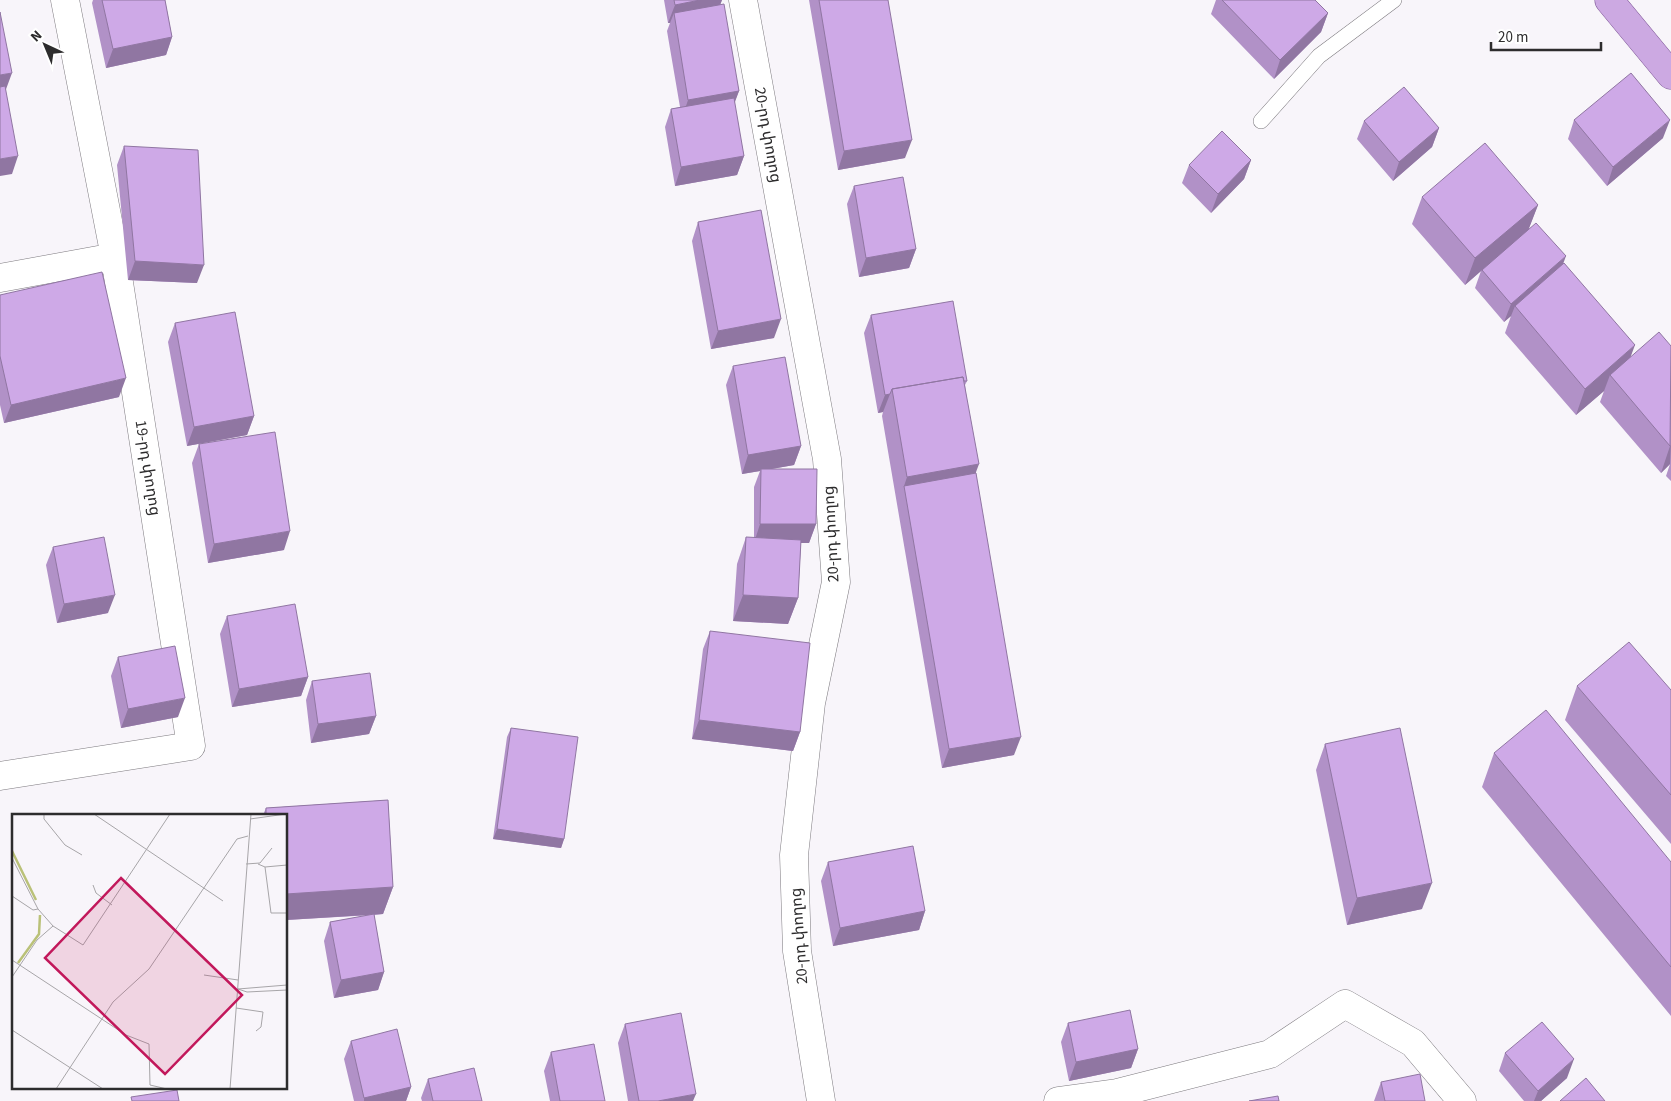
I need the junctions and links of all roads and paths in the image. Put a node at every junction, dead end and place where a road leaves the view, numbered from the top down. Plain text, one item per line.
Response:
1 (65, 0) edge
2 (744, 0) edge
3 (1394, 0) edge
4 (1609, 0) edge
5 (1671, 75) edge
6 (1260, 121) dead end
7 (115, 257) junction
8 (0, 278) edge
9 (0, 776) edge
10 (821, 1101) edge
11 (1058, 1101) edge
12 (1462, 1101) edge

1 - 7 street, 19-րդ փողոց
2 - 10 street, 20-րդ փողոց
3 - 6 lane
4 - 5 main road
7 - 8 street
7 - 9 street, 19-րդ փողոց
11 - 12 street

